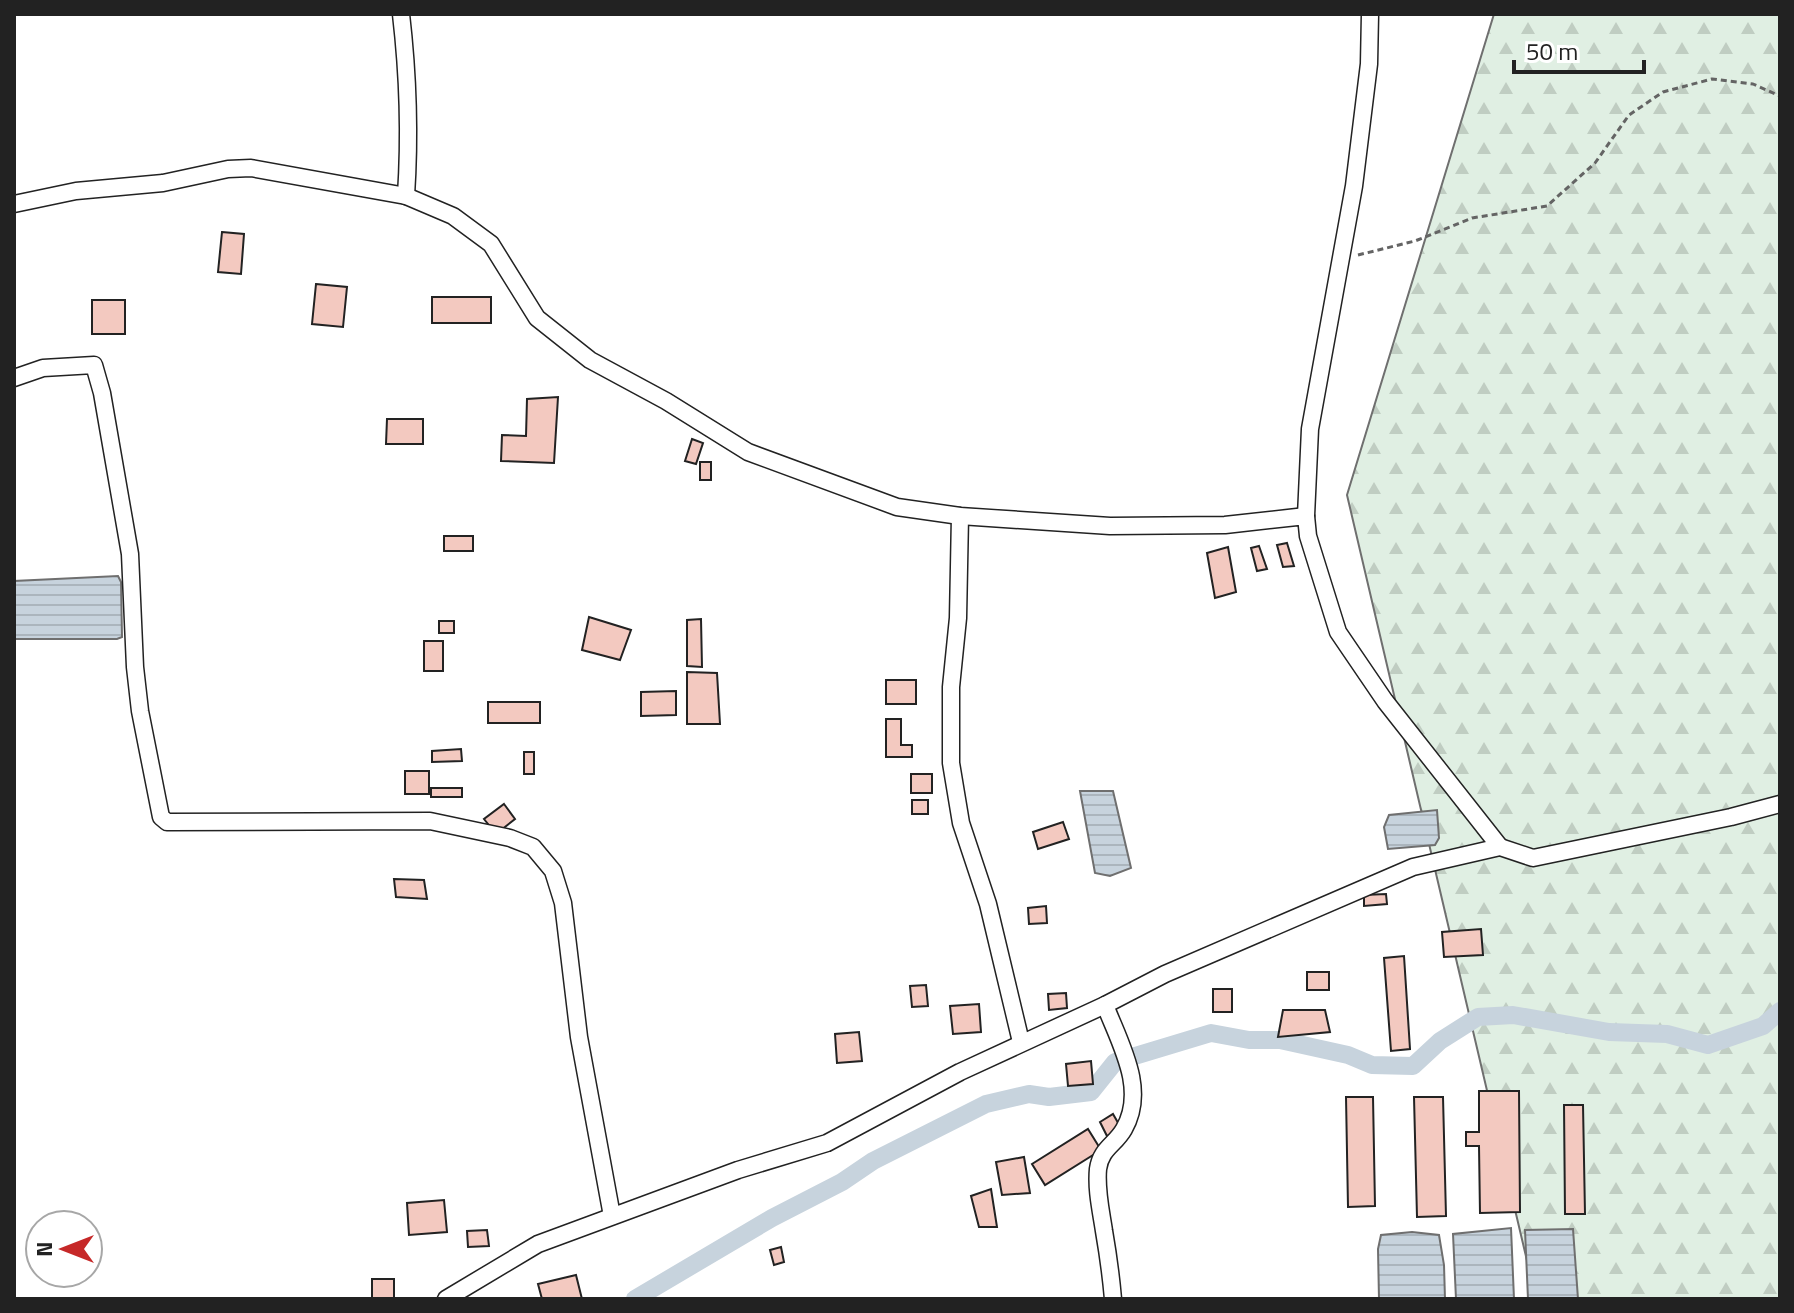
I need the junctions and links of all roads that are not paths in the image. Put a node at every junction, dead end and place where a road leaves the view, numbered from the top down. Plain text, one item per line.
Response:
1 (401, 14) edge
2 (1370, 14) edge
3 (406, 196) junction
4 (14, 204) edge
5 (14, 378) edge
6 (960, 516) junction
7 (1306, 516) junction
8 (1780, 804) edge
9 (1500, 847) junction
10 (1105, 1005) junction
11 (1021, 1042) junction
12 (612, 1216) junction
13 (446, 1299) edge
14 (1113, 1299) edge

1 - 3 street
2 - 7 street
3 - 4 street
3 - 6 street
5 - 12 street
6 - 7 street
6 - 11 street
7 - 9 street
8 - 9 street
9 - 10 street
10 - 11 street
10 - 14 street
11 - 12 street
12 - 13 street

